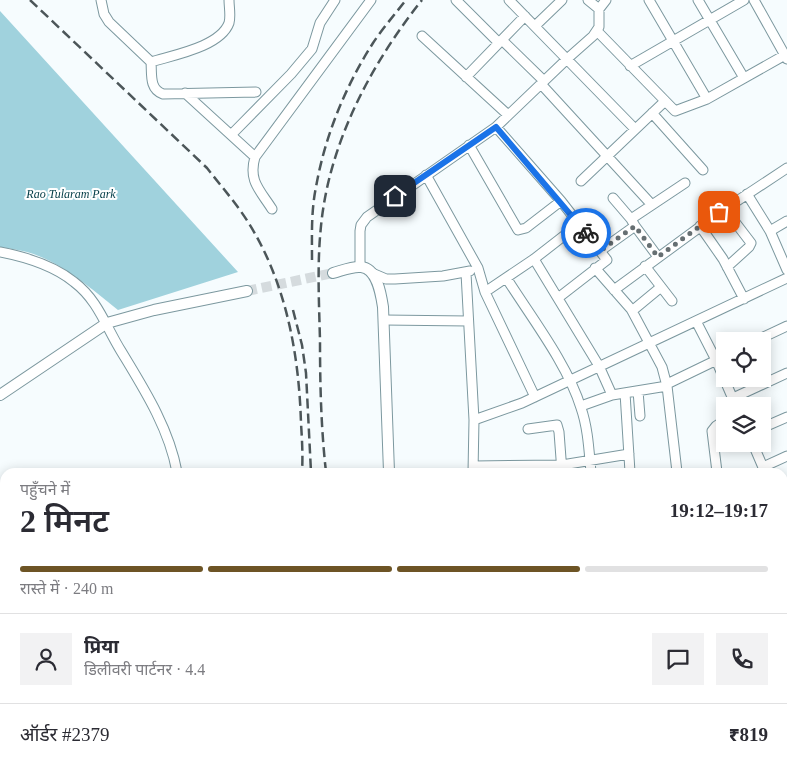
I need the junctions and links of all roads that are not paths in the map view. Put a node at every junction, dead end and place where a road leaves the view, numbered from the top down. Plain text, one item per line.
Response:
1 (100, 0) edge
2 (229, 0) edge
3 (335, 0) edge
4 (371, 0) edge
5 (456, 0) edge
6 (509, 0) edge
7 (562, 0) edge
8 (588, 0) edge
9 (606, 0) edge
10 (649, 0) edge
11 (698, 0) edge
12 (744, 0) edge
13 (754, 0) edge
14 (599, 9) junction
15 (525, 16) junction
16 (710, 20) junction
17 (535, 26) junction
18 (597, 32) junction
19 (422, 36) dead end
20 (500, 41) junction
21 (674, 42) junction
22 (786, 57) edge
23 (567, 59) junction
24 (151, 62) junction
25 (630, 66) junction
26 (466, 77) junction
27 (744, 78) junction
28 (542, 82) junction
29 (256, 92) dead end
30 (186, 93) junction
31 (707, 98) junction
32 (664, 102) junction
33 (652, 113) junction
34 (508, 115) junction
35 (496, 127) junction
36 (636, 129) junction
37 (230, 135) junction
38 (469, 145) junction
39 (608, 156) junction
40 (255, 157) junction
41 (787, 168) edge
42 (704, 170) dead end
43 (426, 175) junction
44 (581, 181) dead end
45 (684, 183) dead end
46 (746, 194) junction
47 (613, 198) dead end
48 (561, 202) junction
49 (652, 205) junction
50 (725, 209) junction
51 (272, 210) dead end
52 (787, 221) edge
53 (633, 223) junction
54 (579, 224) junction
55 (700, 226) junction
56 (770, 231) junction
57 (600, 251) junction
58 (0, 252) edge
59 (658, 257) junction
60 (534, 259) junction
61 (360, 266) junction
62 (645, 266) junction
63 (727, 267) junction
64 (478, 268) junction
65 (595, 268) junction
66 (787, 270) edge
67 (333, 273) tunnel mouth
68 (372, 273) junction
69 (466, 273) junction
70 (787, 278) edge
71 (507, 279) junction
72 (661, 287) junction
73 (614, 290) junction
74 (248, 291) tunnel mouth
75 (484, 292) junction
76 (558, 298) junction
77 (744, 298) junction
78 (672, 301) dead end
79 (632, 311) junction
80 (384, 320) junction
81 (696, 321) junction
82 (468, 322) junction
83 (107, 323) junction
84 (787, 326) edge
85 (771, 334) edge
86 (649, 343) junction
87 (716, 360) joint
88 (599, 366) junction
89 (787, 373) edge
90 (570, 381) junction
91 (667, 385) junction
92 (638, 391) junction
93 (624, 393) junction
94 (0, 394) edge
95 (612, 395) junction
96 (535, 397) junction
97 (744, 397) edge
98 (581, 406) junction
99 (640, 416) dead end
100 (787, 417) edge
101 (474, 420) junction
102 (771, 424) edge
103 (716, 426) edge
104 (528, 429) dead end
105 (756, 452) edge
106 (629, 454) junction
107 (787, 456) edge
108 (590, 461) junction
109 (176, 468) edge
110 (389, 468) edge
111 (474, 468) edge
112 (562, 468) edge
113 (566, 468) edge
114 (591, 468) edge
115 (630, 468) edge
116 (677, 468) edge
117 (717, 468) edge
118 (763, 468) edge
119 (767, 468) edge

1 - 24 street
2 - 24 street
3 - 37 street
4 - 40 street
5 - 20 street
6 - 15 street
7 - 17 street
8 - 14 street
9 - 14 street
10 - 21 street
11 - 16 street
12 - 16 street
13 - 22 street
14 - 18 street
15 - 17 street
15 - 20 street
16 - 21 street
16 - 27 street
17 - 23 street
18 - 23 street
18 - 25 street
19 - 26 street
20 - 26 street
20 - 28 street
21 - 25 street
21 - 31 street
22 - 27 street
23 - 28 street
23 - 36 street
24 - 30 street
25 - 32 street
26 - 34 street
27 - 31 street
28 - 34 street
28 - 39 street
29 - 30 street
30 - 37 street
31 - 32 street
32 - 33 street
33 - 36 street
33 - 42 street
34 - 35 street
35 - 38 street
35 - 48 street
36 - 39 street
37 - 40 street
38 - 43 street
38 - 48 street
39 - 44 street
39 - 49 street
40 - 51 street
41 - 46 street
43 - 61 street
43 - 64 street
45 - 49 street
46 - 50 street
46 - 56 street
47 - 53 street
48 - 54 street
49 - 53 street
50 - 55 street
50 - 63 street
52 - 56 street
53 - 57 street
53 - 59 street
54 - 57 street
54 - 60 street
55 - 59 street
55 - 63 street
56 - 66 street
57 - 65 street
58 - 83 street
59 - 62 street
60 - 71 street
60 - 76 street
61 - 67 street
61 - 68 street
62 - 72 street
62 - 73 street
63 - 77 street
64 - 69 street
64 - 75 street
65 - 73 street
65 - 76 street
68 - 69 street
68 - 80 street
69 - 82 street
70 - 77 street
71 - 75 street
71 - 90 street
72 - 78 street
72 - 79 street
73 - 79 street
74 - 83 street
75 - 96 street
76 - 88 street
77 - 81 street
79 - 86 street
80 - 82 street
80 - 110 street
81 - 86 street
81 - 87 street
82 - 101 street
83 - 94 street
83 - 109 street
84 - 85 street
86 - 88 street
86 - 91 street
87 - 91 street
88 - 90 street
88 - 95 street
89 - 97 street
90 - 96 street
90 - 98 street
91 - 92 street
91 - 116 street
92 - 93 street
92 - 99 street
93 - 95 street
93 - 106 street
95 - 98 street
96 - 101 street
98 - 108 street
100 - 102 street
101 - 111 street
103 - 117 street
104 - 112 street
105 - 118 street
106 - 108 street
106 - 115 street
107 - 119 street
108 - 113 street
108 - 114 street

